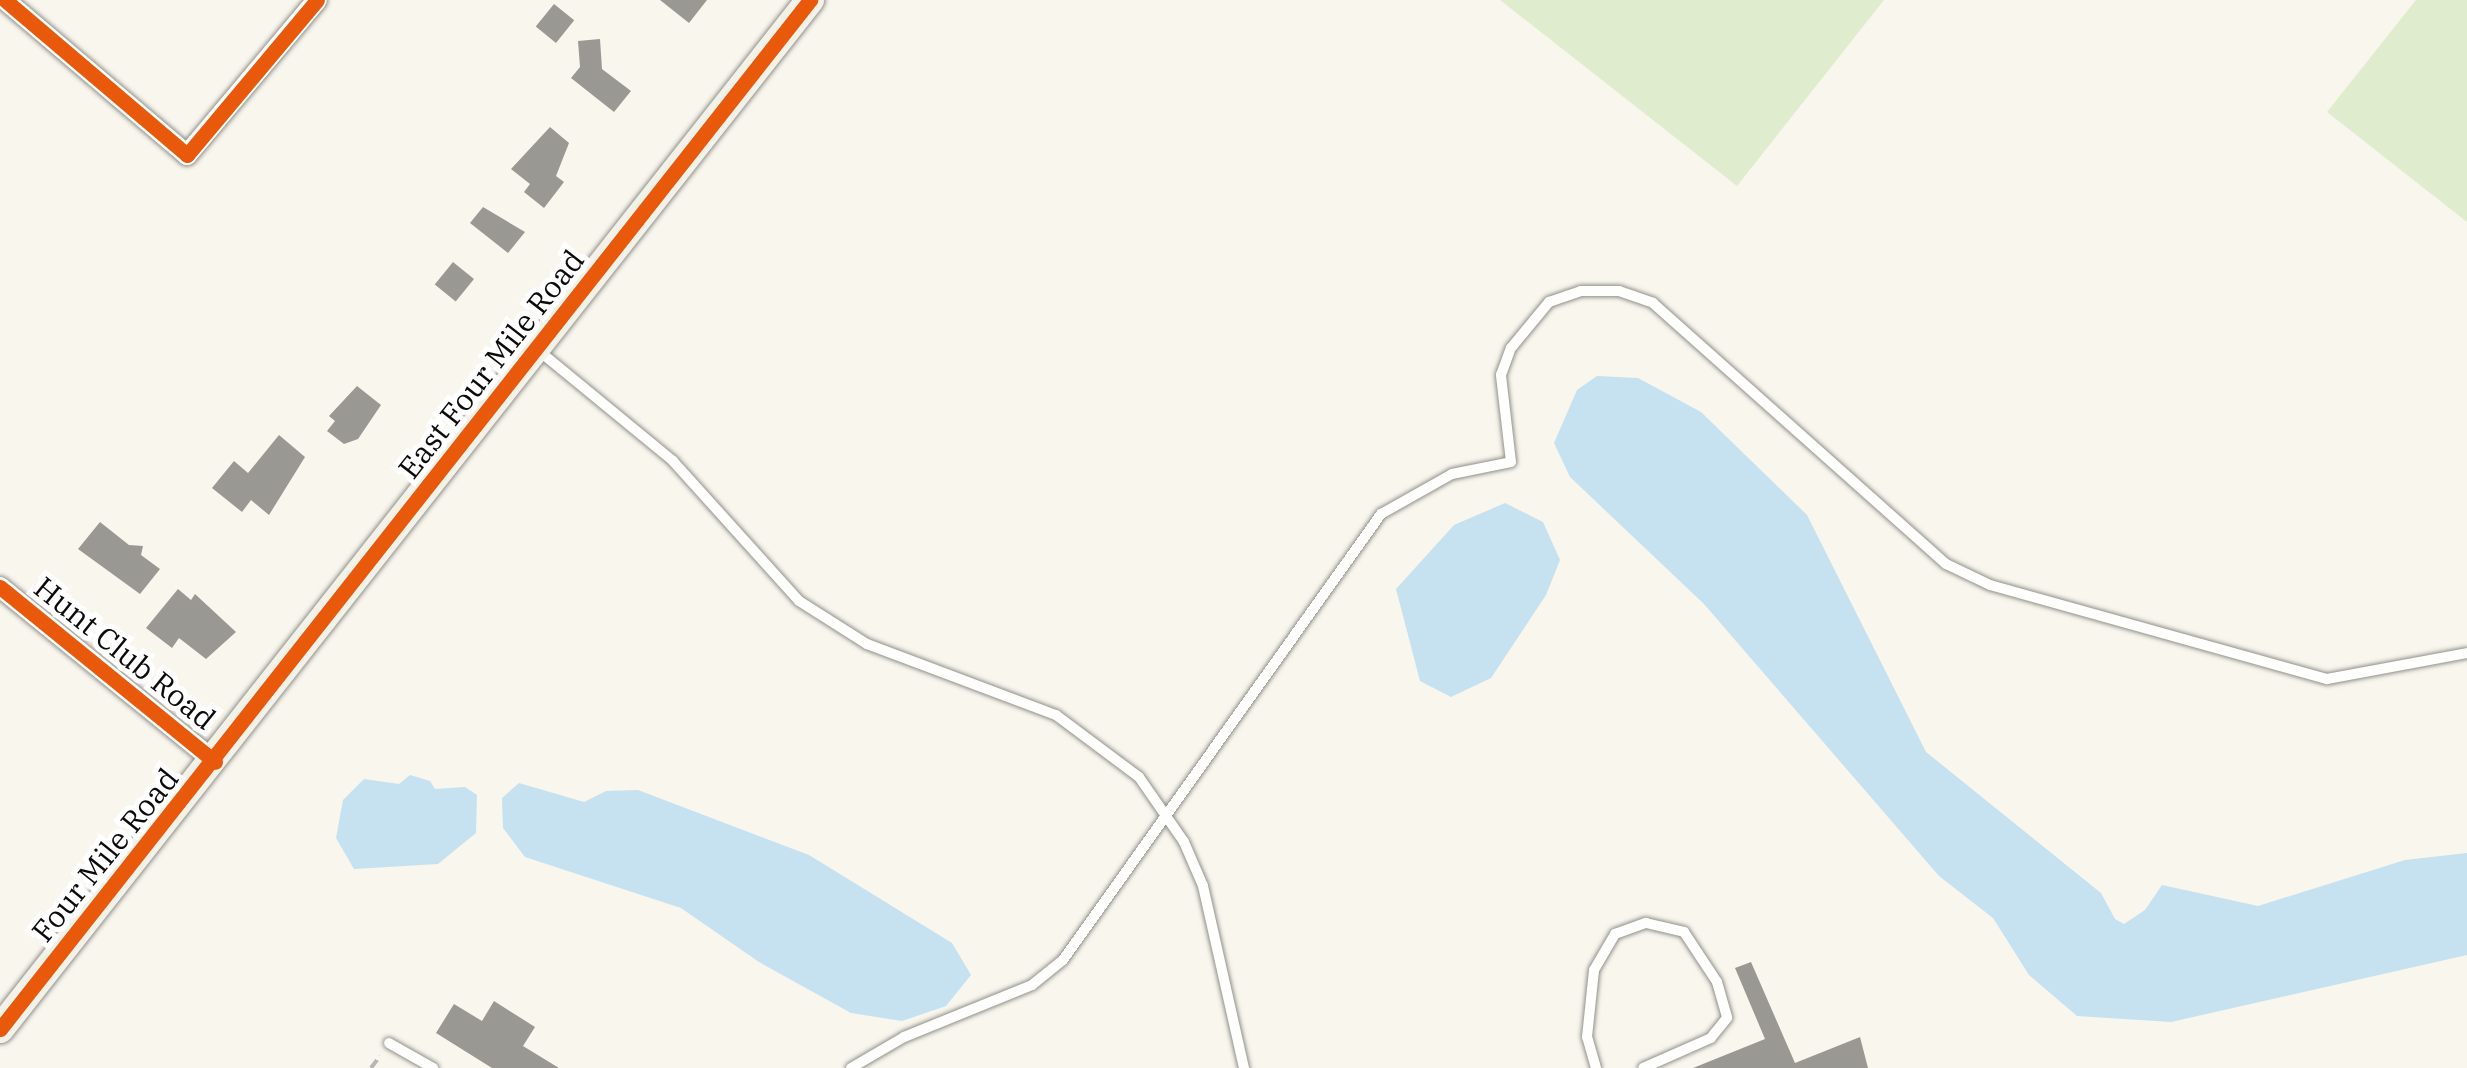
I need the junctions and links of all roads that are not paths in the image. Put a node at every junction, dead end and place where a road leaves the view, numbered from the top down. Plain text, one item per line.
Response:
1 (5, 0) edge
2 (318, 0) edge
3 (810, 0) edge
4 (537, 349) junction
5 (0, 587) edge
6 (2467, 654) edge
7 (215, 762) junction
8 (1166, 816) junction
9 (0, 1029) edge
10 (389, 1043) dead end
11 (433, 1068) edge
12 (851, 1068) edge
13 (1244, 1068) edge
14 (1596, 1068) edge
15 (1643, 1068) edge

1 - 2 street
3 - 4 street, East Four Mile Road
4 - 7 street, East Four Mile Road
4 - 8 lane
5 - 7 street, Hunt Club Road
6 - 8 lane
7 - 9 street, Four Mile Road
8 - 12 lane
8 - 13 lane
10 - 11 lane
14 - 15 lane

